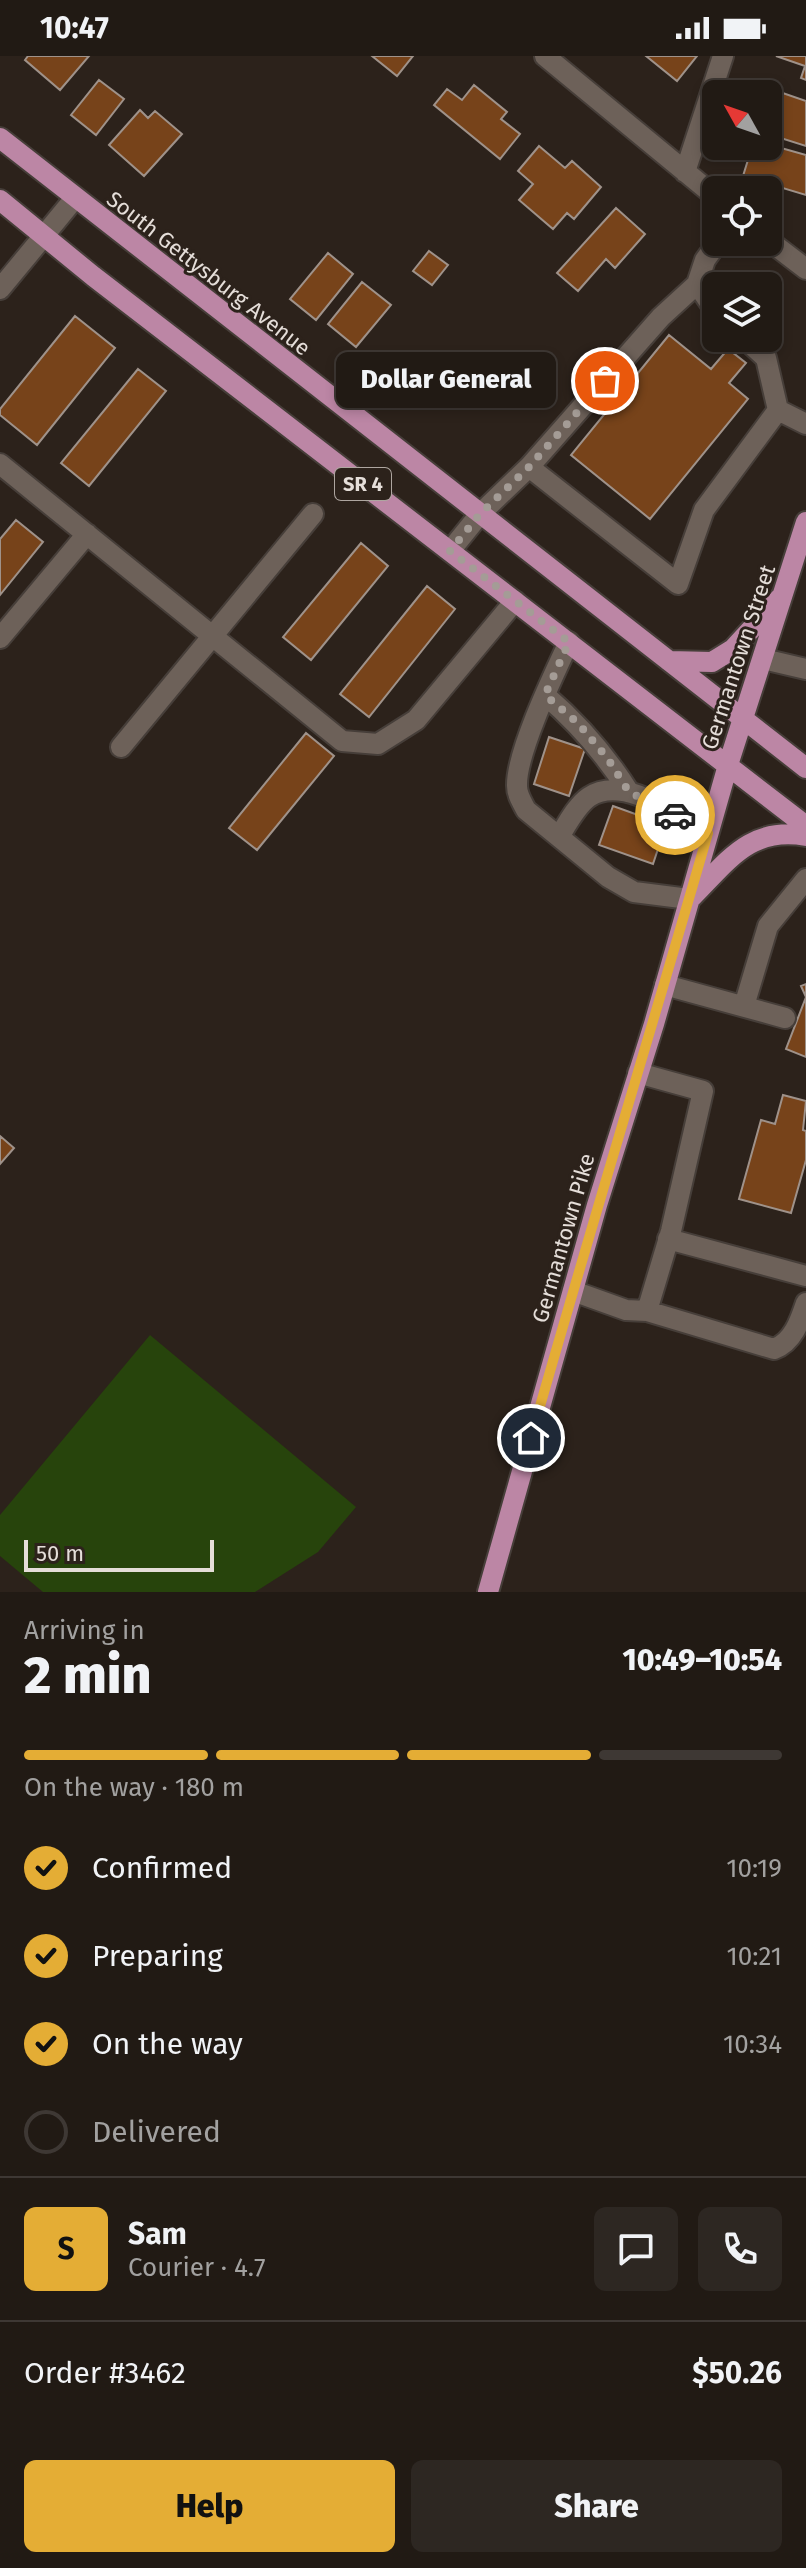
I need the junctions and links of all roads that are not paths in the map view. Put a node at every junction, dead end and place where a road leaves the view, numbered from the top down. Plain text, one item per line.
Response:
1 (545, 56) edge
2 (723, 56) edge
3 (0, 138) edge
4 (685, 172) junction
5 (702, 186) edge
6 (75, 198) junction
7 (0, 200) edge
8 (44, 236) junction
9 (782, 251) edge
10 (708, 256) edge
11 (806, 269) edge
12 (697, 284) junction
13 (0, 289) edge
14 (702, 291) edge
15 (759, 352) edge
16 (778, 410) junction
17 (806, 424) edge
18 (0, 464) edge
19 (529, 467) junction
20 (313, 514) dead end
21 (480, 514) junction
22 (806, 522) edge
23 (87, 534) junction
24 (450, 551) junction
25 (799, 570) edge
26 (785, 592) junction
27 (515, 601) junction
28 (212, 636) junction
29 (0, 638) edge
30 (569, 642) junction
31 (763, 659) junction
32 (669, 661) junction
33 (806, 669) edge
34 (545, 695) junction
35 (743, 719) junction
36 (121, 747) dead end
37 (728, 765) junction
38 (806, 768) edge
39 (629, 792) junction
40 (806, 826) edge
41 (708, 833) junction
42 (806, 836) edge
43 (559, 837) junction
44 (806, 879) edge
45 (689, 899) junction
46 (665, 985) junction
47 (744, 1006) junction
48 (785, 1018) dead end
49 (638, 1073) junction
50 (668, 1239) junction
51 (806, 1276) edge
52 (573, 1291) junction
53 (806, 1303) edge
54 (647, 1311) junction
55 (488, 1592) edge

1 - 4 street
2 - 4 street
3 - 6 main road, South Gettysburg Avenue / SR 4
4 - 5 street
6 - 8 street
6 - 21 main road, South Gettysburg Avenue / SR 4
7 - 8 main road, SR 4
8 - 13 street
8 - 24 main road, SR 4
9 - 11 street
10 - 12 street
12 - 14 street
12 - 19 street
15 - 16 street
16 - 17 street
16 - 19 street
18 - 23 street
19 - 21 street
20 - 28 street
21 - 24 street
21 - 32 main road, South Gettysburg Avenue / SR 4
22 - 25 main road, Germantown Street
23 - 28 street
23 - 29 street
24 - 27 main road, SR 4
25 - 26 main road, Germantown Street
26 - 31 main road, Germantown Street
26 - 32 main road
27 - 28 street
27 - 30 main road, SR 4
28 - 36 street
30 - 34 street
30 - 37 main road, SR 4
31 - 33 street
31 - 35 main road, Germantown Street
32 - 35 main road, South Gettysburg Avenue / SR 4
34 - 39 street
34 - 43 street
35 - 37 main road, Germantown Street
35 - 38 main road, South Gettysburg Avenue
37 - 40 main road
37 - 41 main road, Germantown Street
39 - 41 street
39 - 43 street
41 - 45 main road, Germantown Street
42 - 45 main road
43 - 45 street
44 - 47 street
45 - 46 main road, Germantown Pike
46 - 47 street
46 - 49 main road, Germantown Pike
47 - 48 street
49 - 50 street
49 - 52 main road, Germantown Pike
50 - 51 street
50 - 54 street
52 - 54 street
52 - 55 main road, Germantown Pike
53 - 54 street

